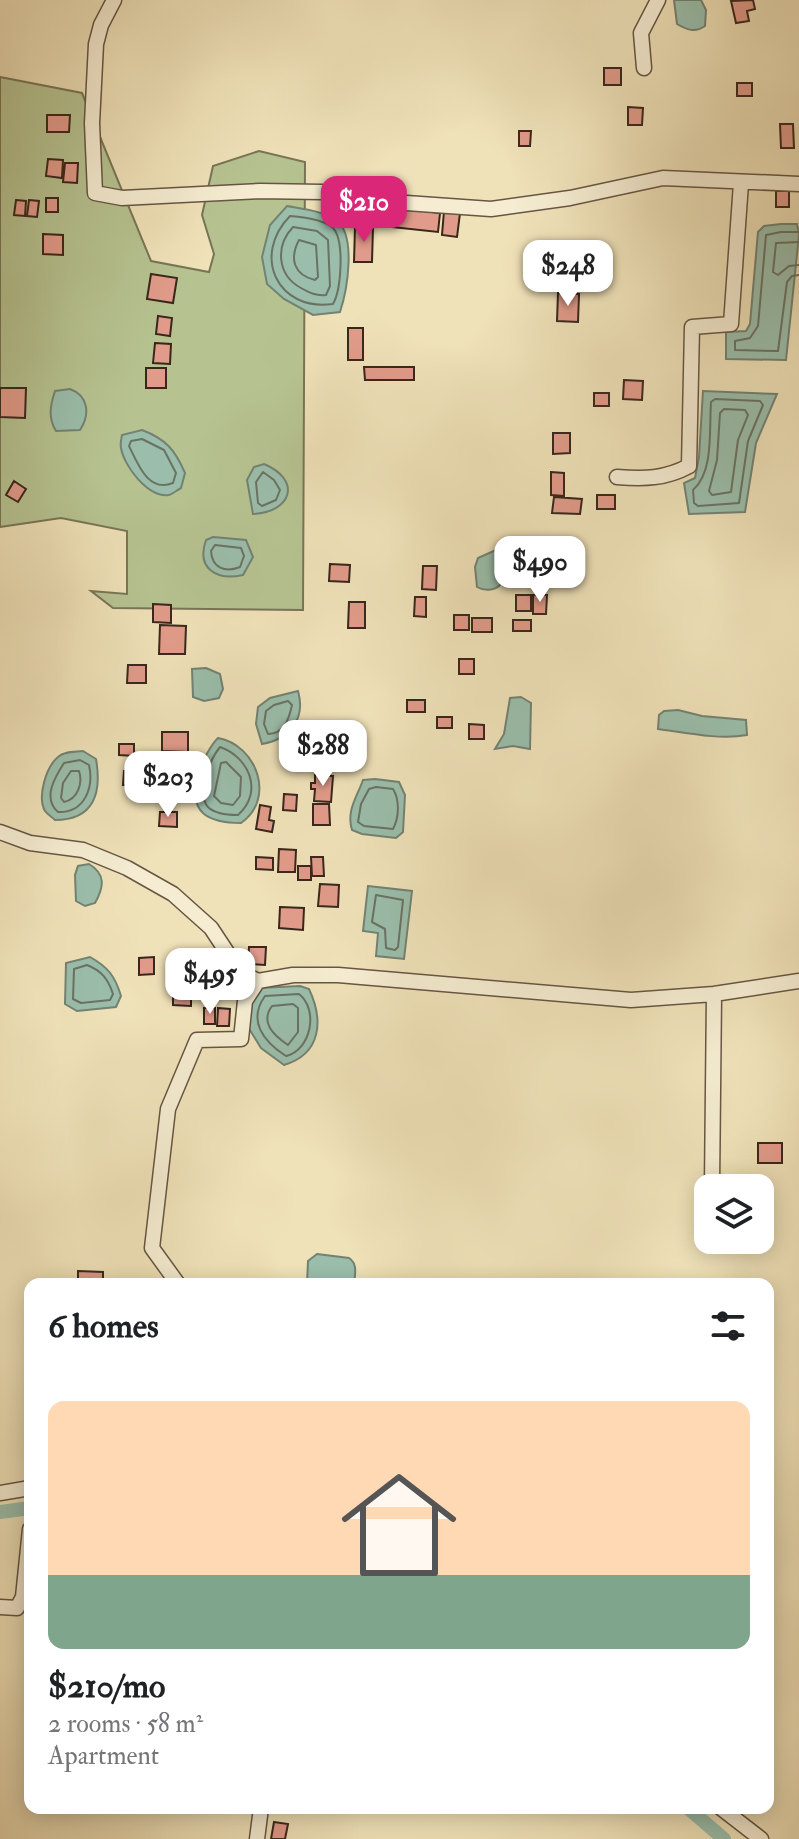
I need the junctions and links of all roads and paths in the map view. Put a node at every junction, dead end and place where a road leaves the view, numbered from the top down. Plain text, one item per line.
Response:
1 (114, 0) edge
2 (658, 0) edge
3 (644, 68) dead end
4 (741, 183) junction
5 (799, 184) edge
6 (617, 477) dead end
7 (0, 832) edge
8 (258, 981) junction
9 (799, 981) edge
10 (714, 994) junction
11 (712, 1174) edge
12 (174, 1278) edge
13 (24, 1489) edge
14 (0, 1493) edge
15 (24, 1587) edge
16 (0, 1607) edge
17 (260, 1814) edge
18 (729, 1814) edge
19 (257, 1839) edge
20 (761, 1839) edge

1 - 4 street
2 - 3 street
4 - 5 street
4 - 6 street
7 - 8 street
8 - 10 street
8 - 12 street
9 - 10 street
10 - 11 street
13 - 14 street
15 - 16 street
17 - 19 street
18 - 20 street

